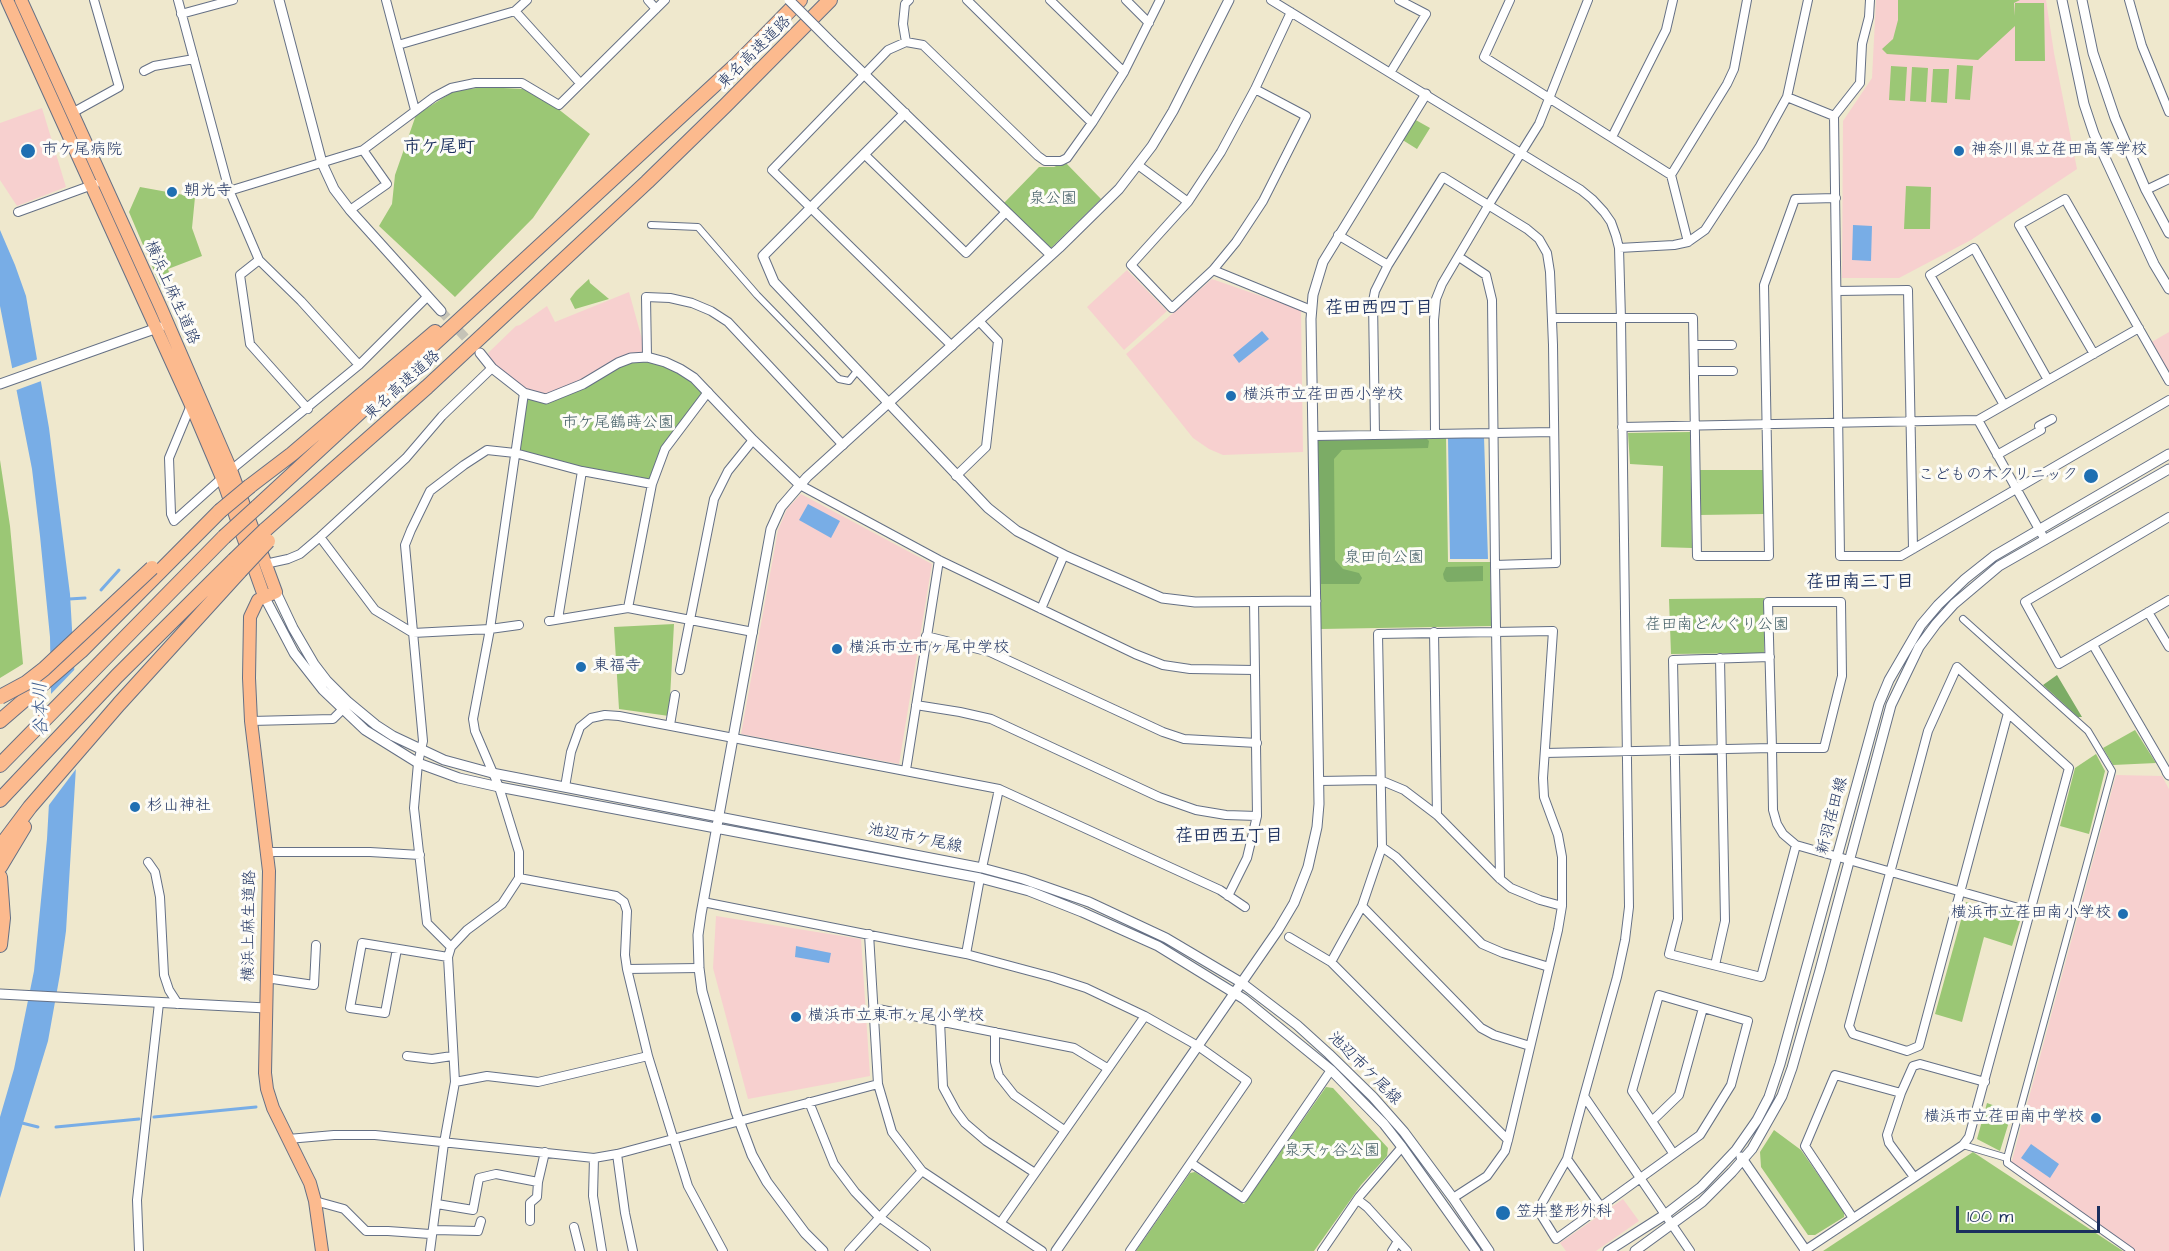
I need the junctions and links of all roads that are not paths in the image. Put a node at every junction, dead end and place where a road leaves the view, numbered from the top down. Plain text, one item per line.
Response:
1 (7, 0) edge
2 (21, 0) edge
3 (94, 0) edge
4 (178, 0) edge
5 (233, 0) edge
6 (279, 0) edge
7 (386, 0) edge
8 (527, 0) edge
9 (648, 0) edge
10 (665, 0) edge
11 (789, 0) edge
12 (800, 0) edge
13 (830, 0) edge
14 (909, 0) edge
15 (967, 0) edge
16 (1050, 0) edge
17 (1126, 0) edge
18 (1160, 0) edge
19 (1229, 0) edge
20 (1271, 0) edge
21 (1400, 0) edge
22 (1510, 0) edge
23 (1588, 0) edge
24 (1673, 0) edge
25 (1747, 0) edge
26 (1808, 0) edge
27 (1870, 0) edge
28 (2062, 0) edge
29 (2082, 0) edge
30 (2129, 0) edge
31 (656, 9) junction
32 (515, 12) junction
33 (1291, 12) junction
34 (181, 14) junction
35 (1149, 23) junction
36 (906, 42) junction
37 (398, 45) junction
38 (194, 59) junction
39 (144, 71) dead end
40 (1124, 72) junction
41 (1390, 73) junction
42 (864, 74) junction
43 (580, 83) junction
44 (1255, 89) junction
45 (1426, 94) junction
46 (1787, 97) junction
47 (1549, 98) junction
48 (416, 110) junction
49 (2169, 112) edge
50 (72, 113) junction
51 (905, 113) junction
52 (1834, 116) junction
53 (1092, 123) junction
54 (1612, 137) junction
55 (363, 150) junction
56 (1521, 152) junction
57 (864, 154) junction
58 (322, 163) junction
59 (1138, 165) junction
60 (1671, 175) junction
61 (2169, 179) edge
62 (97, 183) junction
63 (2146, 190) junction
64 (229, 191) junction
65 (1836, 198) junction
66 (1188, 202) junction
67 (1488, 206) junction
68 (811, 208) junction
69 (350, 210) junction
70 (18, 212) dead end
71 (1006, 212) junction
72 (651, 225) dead end
73 (2169, 233) edge
74 (1338, 235) junction
75 (1688, 242) junction
76 (1619, 248) junction
77 (1051, 255) junction
78 (1458, 257) junction
79 (259, 260) junction
80 (1388, 265) junction
81 (1213, 270) junction
82 (512, 271) junction
83 (2169, 289) edge
84 (1838, 291) junction
85 (427, 297) junction
86 (1311, 310) junction
87 (441, 311) tunnel mouth
88 (1552, 318) junction
89 (1621, 319) junction
90 (979, 321) junction
91 (168, 324) junction
92 (2139, 328) junction
93 (156, 329) junction
94 (1694, 345) junction
95 (1732, 345) dead end
96 (952, 346) junction
97 (480, 353) tunnel mouth
98 (2094, 354) junction
99 (648, 357) junction
100 (359, 365) junction
101 (492, 368) junction
102 (857, 371) junction
103 (1694, 371) junction
104 (1733, 371) dead end
105 (2048, 380) junction
106 (2169, 381) edge
107 (0, 384) edge
108 (708, 392) junction
109 (524, 393) junction
110 (2169, 400) edge
111 (889, 404) junction
112 (191, 405) junction
113 (2004, 405) junction
114 (308, 409) junction
115 (2052, 419) dead end
116 (1978, 420) junction
117 (1911, 422) junction
118 (1839, 423) junction
119 (1767, 424) junction
120 (1695, 425) junction
121 (1622, 427) junction
122 (1494, 432) junction
123 (1554, 432) junction
124 (1435, 433) junction
125 (1375, 435) junction
126 (1314, 436) junction
127 (753, 440) junction
128 (843, 445) junction
129 (515, 453) junction
130 (2169, 454) edge
131 (1997, 455) junction
132 (2169, 469) edge
133 (582, 471) junction
134 (226, 474) junction
135 (956, 476) junction
136 (652, 484) junction
137 (800, 485) junction
138 (2017, 489) junction
139 (2169, 518) edge
140 (2039, 530) junction
141 (320, 537) junction
142 (2045, 540) junction
143 (1913, 549) junction
144 (1064, 555) junction
145 (939, 560) junction
146 (266, 564) junction
147 (237, 565) junction
148 (1496, 565) junction
149 (155, 571) junction
150 (276, 592) junction
151 (264, 596) junction
152 (2169, 600) edge
153 (1254, 601) junction
154 (1316, 601) junction
155 (628, 608) junction
156 (1041, 609) junction
157 (2148, 612) junction
158 (558, 619) junction
159 (690, 619) junction
160 (1963, 619) dead end
161 (549, 621) dead end
162 (519, 626) dead end
163 (490, 629) junction
164 (753, 632) junction
165 (1434, 632) junction
166 (1497, 632) junction
167 (413, 633) junction
168 (926, 636) junction
169 (2093, 645) junction
170 (2169, 647) edge
171 (1770, 657) junction
172 (1719, 658) junction
173 (680, 670) dead end
174 (1255, 670) junction
175 (31, 686) dead end
176 (0, 688) edge
177 (675, 695) dead end
178 (0, 697) edge
179 (916, 705) junction
180 (342, 710) junction
181 (2008, 713) junction
182 (0, 721) edge
183 (251, 721) junction
184 (670, 725) junction
185 (735, 738) junction
186 (1257, 743) junction
187 (1721, 748) junction
188 (1772, 748) junction
189 (1674, 749) junction
190 (421, 751) junction
191 (1627, 751) junction
192 (1545, 753) junction
193 (418, 763) junction
194 (0, 765) edge
195 (906, 770) junction
196 (492, 773) junction
197 (2168, 774) edge
198 (56, 777) junction
199 (1380, 780) junction
200 (1318, 781) junction
201 (499, 787) junction
202 (565, 787) junction
203 (999, 789) junction
204 (0, 800) edge
205 (1437, 815) junction
206 (719, 816) junction
207 (1257, 816) junction
208 (717, 828) junction
209 (1796, 845) junction
210 (1382, 846) junction
211 (0, 847) edge
212 (267, 852) junction
213 (420, 855) junction
214 (1837, 858) junction
215 (1849, 861) junction
216 (148, 862) dead end
217 (0, 867) edge
218 (982, 868) junction
219 (1891, 873) junction
220 (0, 877) edge
221 (519, 878) junction
222 (980, 878) junction
223 (1500, 879) junction
224 (1960, 891) junction
225 (1228, 896) junction
226 (703, 903) junction
227 (1362, 906) junction
228 (1562, 906) junction
229 (1245, 907) dead end
230 (2029, 911) junction
231 (869, 934) junction
232 (1289, 937) dead end
233 (0, 945) edge
234 (316, 945) dead end
235 (451, 947) junction
236 (397, 949) junction
237 (966, 954) junction
238 (448, 957) junction
239 (1331, 962) junction
240 (1715, 965) junction
241 (1549, 967) junction
242 (699, 968) junction
243 (627, 969) junction
244 (266, 978) junction
245 (1242, 983) junction
246 (1234, 993) junction
247 (0, 994) edge
248 (159, 1003) junction
249 (178, 1004) junction
250 (266, 1008) junction
251 (873, 1008) junction
252 (1703, 1008) junction
253 (1145, 1016) junction
254 (940, 1021) junction
255 (995, 1032) junction
256 (1198, 1046) junction
257 (1530, 1046) junction
258 (407, 1056) dead end
259 (452, 1056) junction
260 (648, 1056) junction
261 (1107, 1068) junction
262 (1331, 1070) junction
263 (455, 1082) junction
264 (1985, 1082) junction
265 (878, 1084) junction
266 (1901, 1093) junction
267 (1584, 1096) junction
268 (809, 1102) junction
269 (739, 1121) junction
270 (1652, 1121) junction
271 (1064, 1130) junction
272 (674, 1138) junction
273 (288, 1139) junction
274 (1508, 1140) junction
275 (444, 1143) junction
276 (1963, 1145) junction
277 (1402, 1147) junction
278 (1736, 1149) junction
279 (545, 1152) junction
280 (616, 1154) junction
281 (1673, 1154) junction
282 (594, 1158) junction
283 (2007, 1158) junction
284 (1567, 1159) junction
285 (1744, 1160) junction
286 (1191, 1163) junction
287 (922, 1171) junction
288 (1035, 1173) junction
289 (1914, 1177) junction
290 (1641, 1179) junction
291 (538, 1182) junction
292 (1453, 1198) junction
293 (1358, 1200) junction
294 (315, 1201) junction
295 (437, 1204) junction
296 (1601, 1206) junction
297 (1666, 1214) junction
298 (879, 1217) junction
299 (1853, 1218) junction
300 (481, 1221) dead end
301 (530, 1221) dead end
302 (1001, 1222) junction
303 (1672, 1225) junction
304 (574, 1227) dead end
305 (434, 1230) junction
306 (1398, 1241) junction
307 (139, 1251) edge
308 (322, 1251) edge
309 (430, 1251) edge
310 (580, 1251) edge
311 (602, 1251) edge
312 (633, 1251) edge
313 (723, 1251) edge
314 (823, 1251) edge
315 (849, 1251) edge
316 (926, 1251) edge
317 (1042, 1251) edge
318 (1056, 1251) edge
319 (1130, 1251) edge
320 (1322, 1251) edge
321 (1392, 1251) edge
322 (1407, 1251) edge
323 (1476, 1251) edge
324 (1489, 1251) edge
325 (1608, 1251) edge
326 (1635, 1251) edge
327 (1689, 1251) edge
328 (1806, 1251) edge
329 (2131, 1251) edge

1 - 62 main road, 横浜上麻生道路
2 - 50 main road, 横浜上麻生道路
3 - 50 street
4 - 34 street
5 - 34 street
6 - 58 street
7 - 37 street
8 - 32 street
9 - 31 street
10 - 31 street
11 - 42 street, bridge
12 - 82 highway, 東名高速道路
13 - 147 highway, 東名高速道路, bridge
14 - 36 street
15 - 53 street
16 - 40 street
17 - 35 street
18 - 35 street
19 - 59 street
20 - 33 street
21 - 41 street
22 - 47 street
23 - 47 street
24 - 54 street
25 - 60 street
26 - 46 street
27 - 52 street
28 - 83 street
29 - 63 street
30 - 49 street
31 - 43 street
32 - 37 street
32 - 43 street
33 - 41 street
33 - 44 street
34 - 38 street
35 - 40 street
36 - 42 street
36 - 53 street
37 - 48 street
38 - 39 street
38 - 64 street
40 - 53 street
41 - 45 street
42 - 51 street
42 - 68 street
43 - 48 street
44 - 66 street
44 - 81 street
45 - 56 street
45 - 74 street
46 - 52 street
46 - 75 street
47 - 54 street
47 - 56 street
48 - 55 street
50 - 62 main road, 横浜上麻生道路
51 - 57 street
51 - 71 street
52 - 65 street
54 - 60 street
55 - 58 street
55 - 69 street
56 - 67 street
56 - 76 street
57 - 68 street
57 - 71 street
58 - 64 street
58 - 69 street
59 - 66 street
59 - 77 street
60 - 75 street
61 - 63 street
62 - 70 street
62 - 91 main road, 横浜上麻生道路
62 - 93 main road, 横浜上麻生道路
63 - 73 street
64 - 79 street
65 - 84 street
65 - 119 street
66 - 81 street
67 - 78 street
67 - 80 street
67 - 88 street
68 - 96 street
68 - 102 street
69 - 85 street
71 - 77 street
72 - 102 street
74 - 80 street
74 - 86 street
75 - 76 street
76 - 89 street
77 - 90 street
78 - 122 street
78 - 124 street
79 - 100 street
79 - 114 street
80 - 125 street
81 - 86 street
82 - 149 highway, bridge
82 - 194 highway, 東名高速道路, bridge
84 - 117 street
84 - 118 street
85 - 87 street
85 - 100 street
86 - 126 street
88 - 89 street
88 - 123 street
89 - 94 street
89 - 121 street
90 - 96 street
90 - 135 street
91 - 93 street
91 - 134 main road, 横浜上麻生道路
92 - 98 street
92 - 98 street
92 - 106 street
93 - 107 street
93 - 112 main road, 横浜上麻生道路
94 - 95 street
94 - 103 street
96 - 111 street
97 - 101 street
98 - 105 street
99 - 108 street
99 - 109 street
99 - 128 street
100 - 114 street
101 - 109 street
101 - 141 street
102 - 111 street
103 - 104 street
103 - 120 street
105 - 113 street
105 - 113 street
108 - 127 street
108 - 136 street
109 - 129 street
110 - 138 street
111 - 128 street
111 - 135 street
112 - 134 main road, 横浜上麻生道路
112 - 134 street
113 - 116 street
114 - 134 street
115 - 131 street
116 - 117 street
116 - 131 street
117 - 118 street
117 - 143 street
118 - 119 street
118 - 143 street
119 - 120 street
119 - 120 street
120 - 121 street
121 - 191 street
122 - 123 street
122 - 124 street
122 - 148 street
123 - 148 street
124 - 125 street
125 - 126 street
126 - 154 street
127 - 137 street
127 - 159 street
128 - 137 street
129 - 133 street
129 - 163 street
129 - 167 street
130 - 140 street, 新羽荏田線
131 - 138 street
132 - 142 street, 新羽荏田線
133 - 136 street
133 - 158 street
134 - 146 main road, 横浜上麻生道路
134 - 151 main road, 横浜上麻生道路
135 - 144 street
136 - 155 street
137 - 145 street
137 - 164 street
138 - 140 street
138 - 143 street
139 - 169 street
140 - 142 street
140 - 214 street, 新羽荏田線
141 - 146 street
141 - 167 street
142 - 215 street, 新羽荏田線
144 - 153 street
144 - 156 street
145 - 156 street
145 - 168 street
146 - 150 main road, 横浜上麻生道路
147 - 198 highway
147 - 204 highway, 東名高速道路
148 - 166 street
149 - 178 highway, bridge
149 - 182 highway
150 - 151 main road
150 - 190 street, 池辺市ケ尾線
151 - 180 street, 池辺市ケ尾線
151 - 183 main road, 横浜上麻生道路
152 - 157 street
153 - 154 street
153 - 174 street
154 - 200 street
155 - 158 street
155 - 159 street
156 - 174 street
157 - 169 street
157 - 170 street
158 - 161 street
159 - 164 street
159 - 173 street
160 - 283 street
162 - 163 street
163 - 167 street
163 - 196 street
164 - 185 street
165 - 166 street
165 - 199 street
165 - 205 street
166 - 192 street
166 - 223 street
167 - 190 street
168 - 179 street
168 - 186 street
169 - 197 street
171 - 172 street
171 - 188 street
171 - 188 street
172 - 187 street
172 - 189 street
174 - 186 street
175 - 176 street
177 - 184 street
179 - 195 street
179 - 207 street
180 - 183 street
180 - 193 street, 池辺市ケ尾線
181 - 219 street
181 - 224 street
181 - 230 street
183 - 212 main road, 横浜上麻生道路
184 - 185 street
184 - 202 street
185 - 195 street
185 - 206 street
186 - 207 street
187 - 188 street
187 - 189 street
187 - 240 street
188 - 209 street
189 - 191 street
189 - 240 street
190 - 193 street
190 - 196 street, 池辺市ケ尾線
191 - 192 street
191 - 267 street
192 - 228 street
193 - 201 street, 池辺市ケ尾線
193 - 213 street
195 - 203 street
196 - 201 street
196 - 202 street, 池辺市ケ尾線
198 - 211 highway
198 - 217 highway
199 - 200 street
199 - 205 street
199 - 210 street
200 - 245 street
201 - 208 street, 池辺市ケ尾線
201 - 221 street
202 - 206 street, 池辺市ケ尾線
203 - 218 street
203 - 225 street
205 - 223 street
206 - 208 street
206 - 218 street, 池辺市ケ尾線
207 - 225 street
208 - 222 street, 池辺市ケ尾線
208 - 226 street
209 - 214 street
209 - 240 street
210 - 227 street
210 - 241 street
212 - 213 street
212 - 244 main road, 横浜上麻生道路
213 - 235 street
214 - 215 street
214 - 278 street, 新羽荏田線
215 - 219 street
215 - 285 street, 新羽荏田線
216 - 249 street
218 - 245 street, 池辺市ケ尾線
219 - 224 street
219 - 224 street
220 - 233 highway
221 - 235 street
221 - 243 street
222 - 237 street
222 - 246 street, 池辺市ケ尾線
223 - 228 street
224 - 230 street
225 - 229 street
226 - 231 street
226 - 242 street
227 - 239 street
227 - 257 street
228 - 241 street
230 - 264 street
231 - 237 street
231 - 251 street
232 - 239 street
234 - 244 street
235 - 238 street
236 - 236 street
236 - 238 street
237 - 253 street
238 - 259 street
239 - 274 street
241 - 257 street
242 - 243 street
242 - 269 street
243 - 260 street
244 - 250 main road, 横浜上麻生道路
245 - 246 street
245 - 292 street, 池辺市ケ尾線
246 - 256 street
246 - 262 street, 池辺市ケ尾線
247 - 248 street
248 - 249 street
248 - 307 street
249 - 250 street
250 - 273 main road, 横浜上麻生道路
251 - 254 street
251 - 265 street
252 - 270 street
252 - 270 street
252 - 281 street
253 - 256 street
253 - 261 street
254 - 255 street
254 - 288 street
255 - 261 street
255 - 271 street
256 - 286 street
256 - 318 street
257 - 274 street
258 - 259 street
259 - 263 street
260 - 263 street
260 - 272 street
261 - 271 street
262 - 277 street, 池辺市ケ尾線
262 - 286 street
263 - 275 street
264 - 266 street
264 - 276 street
265 - 268 street
265 - 287 street
266 - 289 street
266 - 299 street
267 - 284 street
267 - 290 street
268 - 269 street
268 - 298 street
269 - 272 street
269 - 314 street
270 - 281 street
271 - 288 street
272 - 280 street
272 - 313 street
273 - 275 street
273 - 294 main road, 横浜上麻生道路
274 - 292 street
275 - 279 street
275 - 295 street
276 - 283 street
276 - 289 street
277 - 293 street
277 - 323 street, 池辺市ケ尾線
278 - 285 street
278 - 297 street, 新羽荏田線
279 - 282 street
279 - 291 street
280 - 282 street
280 - 312 street
281 - 290 street
282 - 311 street
283 - 329 street
284 - 296 street
284 - 296 street
285 - 303 street, 新羽荏田線
285 - 328 street
286 - 319 street
287 - 298 street
287 - 302 street
288 - 302 street
289 - 299 street
290 - 296 street
290 - 297 street
291 - 295 street
291 - 301 street
292 - 324 street, 池辺市ケ尾線
293 - 306 street
293 - 320 street
294 - 305 street
294 - 308 main road, 横浜上麻生道路
295 - 305 street
297 - 303 street
297 - 325 street, 新羽荏田線
298 - 315 street
298 - 316 street
299 - 328 street
300 - 305 street
302 - 317 street
303 - 326 street, 新羽荏田線
303 - 327 street
304 - 310 street
305 - 309 street
306 - 321 street
306 - 322 street

